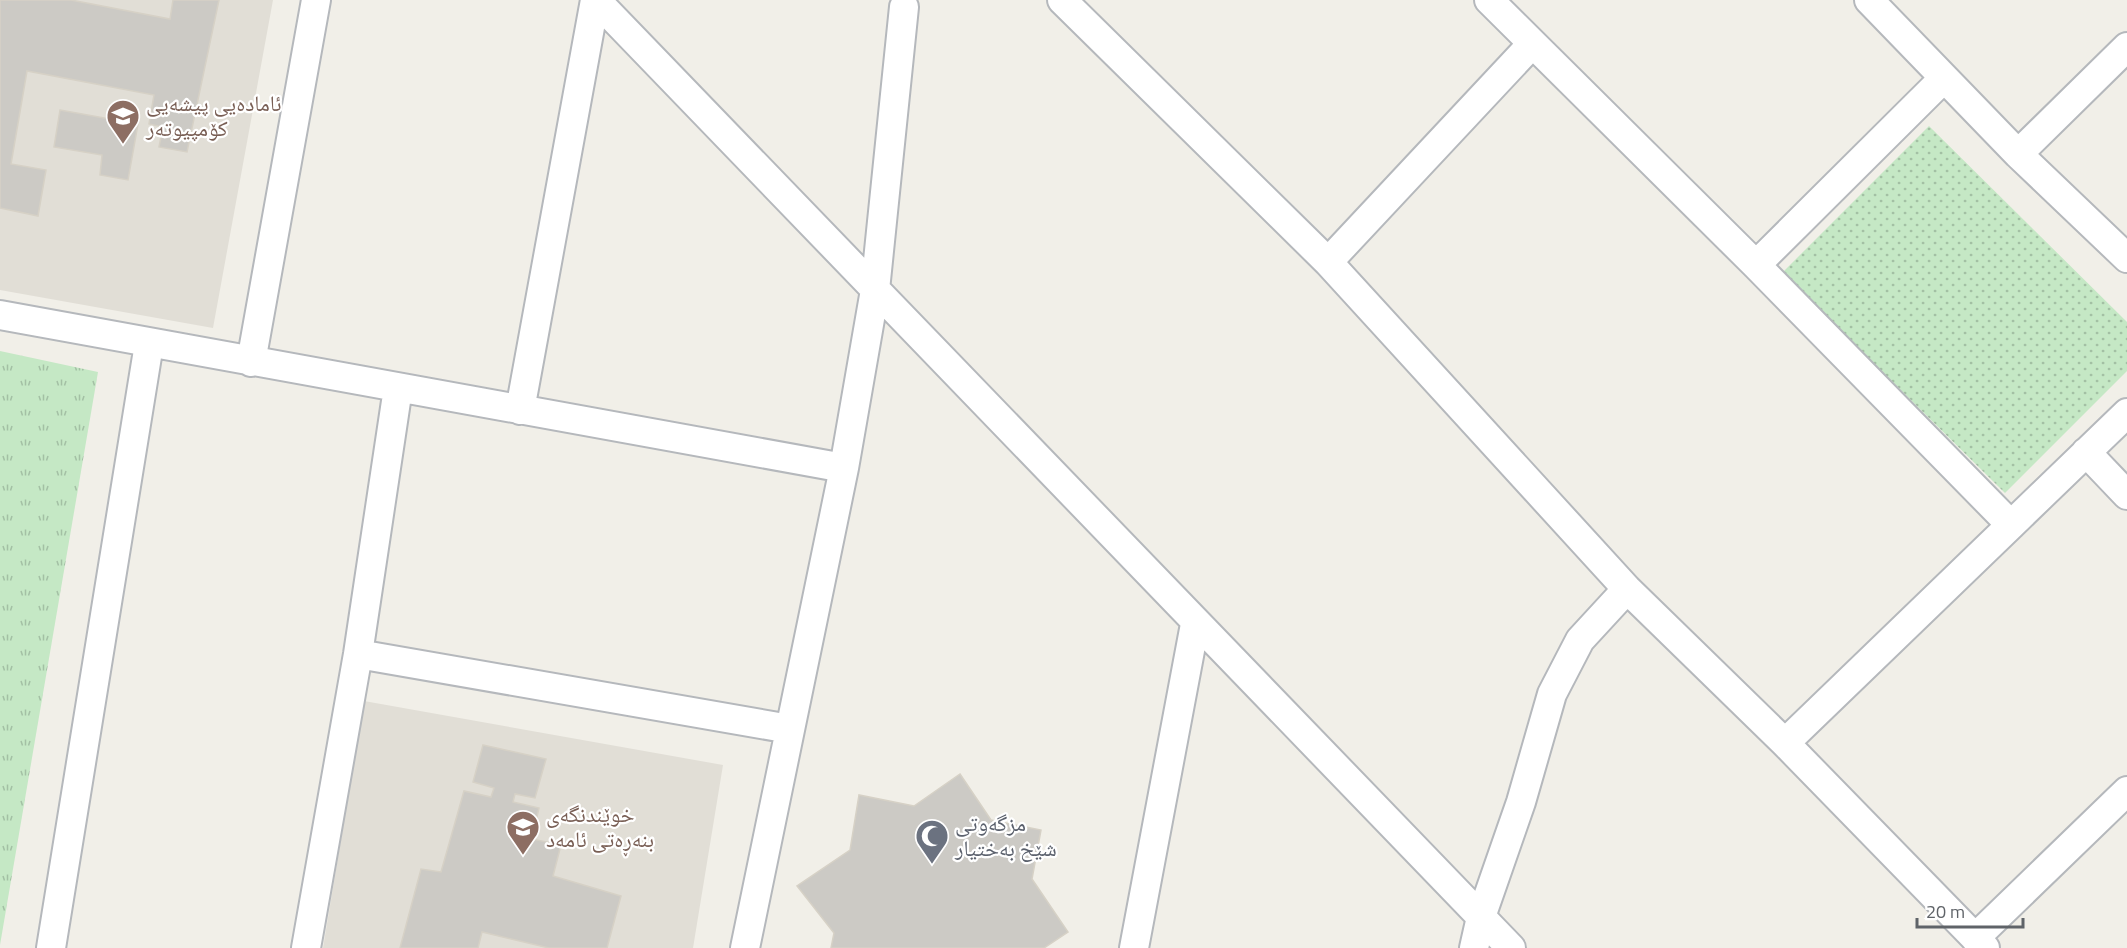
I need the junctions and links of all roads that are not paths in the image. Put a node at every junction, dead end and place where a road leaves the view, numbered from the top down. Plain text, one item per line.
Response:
1 (316, 0) edge
2 (595, 0) edge
3 (1062, 0) edge
4 (1489, 0) edge
5 (1869, 0) edge
6 (904, 7) dead end
7 (1532, 44) junction
8 (2127, 47) edge
9 (1944, 78) junction
10 (2019, 154) junction
11 (2127, 258) edge
12 (1328, 262) junction
13 (1756, 265) junction
14 (875, 290) junction
15 (0, 315) edge
16 (149, 344) junction
17 (251, 362) junction
18 (398, 388) junction
19 (520, 410) junction
20 (2127, 413) edge
21 (2086, 452) junction
22 (844, 468) junction
23 (2127, 495) edge
24 (2011, 525) junction
25 (1627, 589) junction
26 (1195, 624) junction
27 (358, 654) junction
28 (790, 729) junction
29 (1785, 743) junction
30 (2127, 791) edge
31 (1481, 917) junction
32 (1980, 943) edge
33 (51, 948) edge
34 (306, 948) edge
35 (745, 948) edge
36 (1134, 948) edge
37 (1474, 948) edge
38 (1511, 948) edge

1 - 17 street
2 - 14 street
2 - 19 street
3 - 12 street
4 - 7 street
5 - 9 street
6 - 14 street
7 - 12 street
7 - 13 street
8 - 10 street
9 - 10 street
9 - 13 street
10 - 11 street
12 - 25 street
13 - 24 street
14 - 22 street
14 - 26 street
15 - 16 street
16 - 17 street
16 - 33 street
17 - 18 street
18 - 19 street
18 - 27 street
19 - 22 street
20 - 21 street
21 - 23 street
21 - 24 street
22 - 28 street
24 - 29 street
25 - 29 street
25 - 31 street
26 - 31 street
26 - 36 street
27 - 28 street
27 - 34 street
28 - 35 street
29 - 32 street
30 - 32 street
31 - 37 street
31 - 38 street

